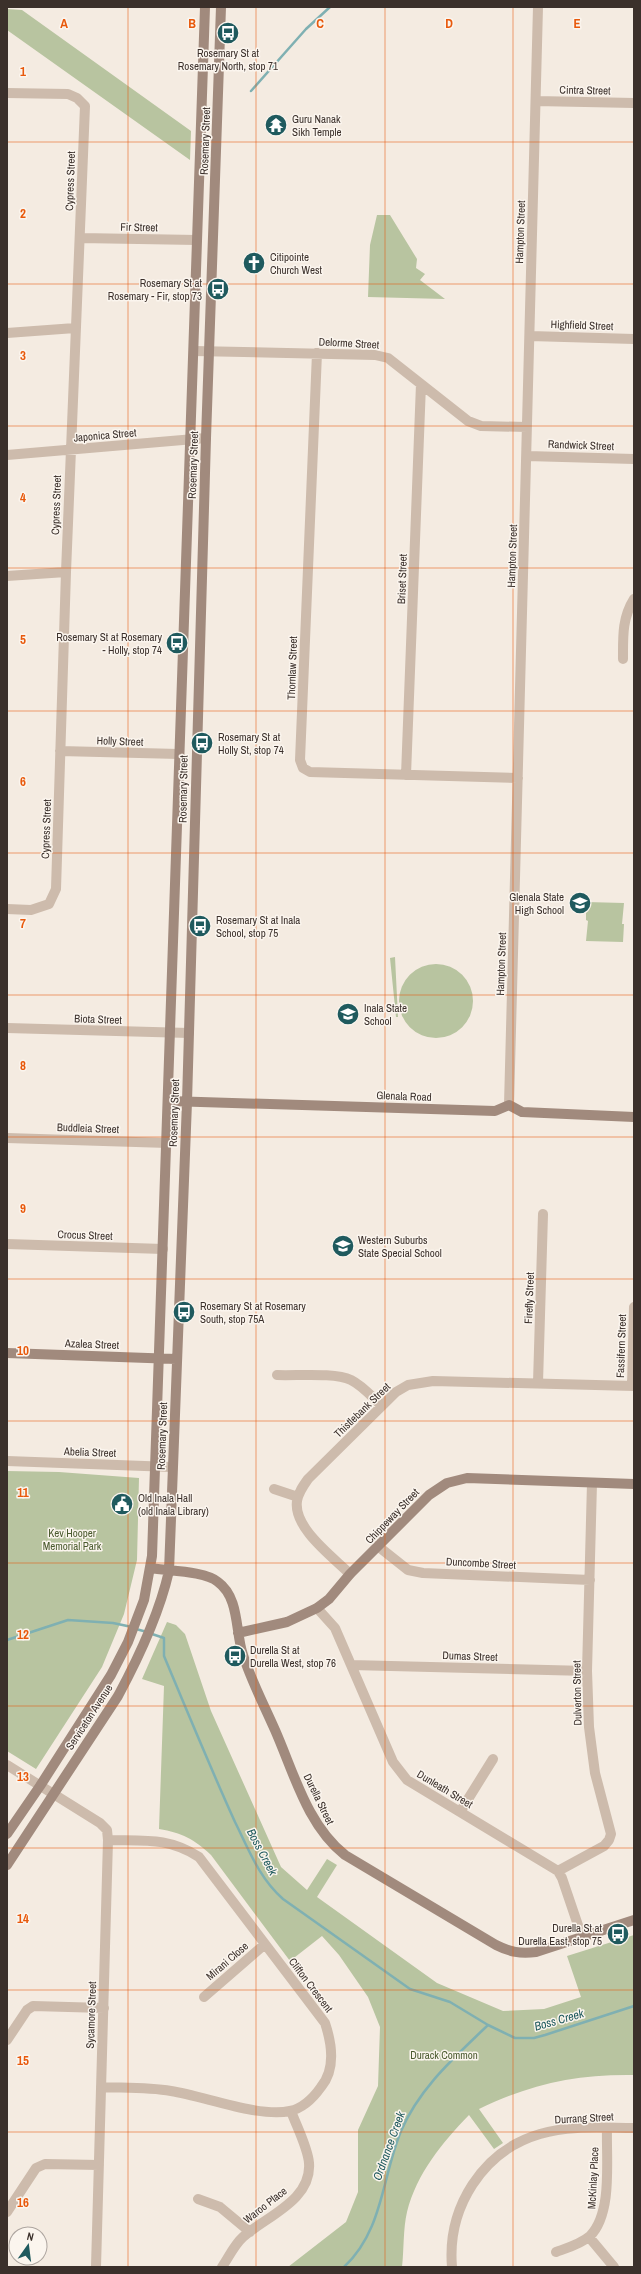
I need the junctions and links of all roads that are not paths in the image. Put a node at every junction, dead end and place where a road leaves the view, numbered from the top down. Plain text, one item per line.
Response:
1 (205, 7) edge
2 (221, 7) edge
3 (538, 7) edge
4 (7, 93) edge
5 (536, 101) junction
6 (634, 103) edge
7 (201, 152) junction
8 (216, 153) junction
9 (80, 238) junction
10 (197, 240) junction
11 (75, 328) junction
12 (7, 333) edge
13 (530, 336) junction
14 (634, 339) edge
15 (194, 351) junction
16 (210, 351) junction
17 (317, 353) junction
18 (421, 384) junction
19 (527, 427) junction
20 (206, 438) junction
21 (190, 440) junction
22 (71, 450) junction
23 (7, 455) edge
24 (527, 456) junction
25 (634, 459) edge
26 (66, 572) junction
27 (7, 576) edge
28 (634, 599) edge
29 (623, 659) dead end
30 (60, 751) junction
31 (180, 754) junction
32 (406, 775) junction
33 (518, 778) junction
34 (7, 909) edge
35 (7, 1028) edge
36 (171, 1033) junction
37 (189, 1034) junction
38 (169, 1101) junction
39 (187, 1102) junction
40 (509, 1105) junction
41 (634, 1117) edge
42 (7, 1138) edge
43 (168, 1143) junction
44 (543, 1214) dead end
45 (7, 1244) edge
46 (163, 1249) junction
47 (634, 1307) edge
48 (7, 1353) edge
49 (158, 1358) junction
50 (176, 1359) junction
51 (277, 1375) dead end
52 (538, 1383) junction
53 (633, 1386) edge
54 (382, 1406) junction
55 (7, 1461) edge
56 (155, 1466) junction
57 (172, 1467) junction
58 (592, 1483) junction
59 (634, 1484) edge
60 (274, 1490) dead end
61 (298, 1497) junction
62 (379, 1546) junction
63 (150, 1568) junction
64 (169, 1571) junction
65 (350, 1574) junction
66 (590, 1580) junction
67 (317, 1608) junction
68 (238, 1633) junction
69 (351, 1665) junction
70 (587, 1671) junction
71 (493, 1759) dead end
72 (7, 1765) edge
73 (40, 1786) junction
74 (54, 1793) junction
75 (460, 1812) junction
76 (7, 1834) edge
77 (108, 1840) junction
78 (7, 1864) edge
79 (558, 1871) junction
80 (634, 1920) edge
81 (582, 1937) junction
82 (265, 1944) junction
83 (204, 1997) dead end
84 (104, 2008) junction
85 (7, 2040) edge
86 (101, 2087) junction
87 (291, 2111) junction
88 (607, 2128) junction
89 (634, 2128) edge
90 (99, 2165) junction
91 (198, 2199) dead end
92 (7, 2212) edge
93 (250, 2232) junction
94 (589, 2237) junction
95 (556, 2252) dead end
96 (96, 2267) edge
97 (222, 2267) edge
98 (452, 2267) edge
99 (614, 2267) edge

1 - 7 main road, Rosemary Street
2 - 8 main road, Rosemary Street
3 - 5 street, Hampton Street
4 - 9 street, Cypress Street
5 - 6 street, Cintra Street
5 - 13 street, Hampton Street
7 - 8 main road
7 - 10 main road, Rosemary Street
8 - 16 main road, Rosemary Street
9 - 10 street, Fir Street
9 - 11 street, Cypress Street
10 - 15 main road, Rosemary Street
11 - 12 street
11 - 22 street, Cypress Street
13 - 14 street, Highfield Street
13 - 19 street, Hampton Street
15 - 16 street, Delorme Street
15 - 21 main road, Rosemary Street
16 - 17 street, Delorme Street
16 - 20 main road, Rosemary Street
17 - 18 street, Delorme Street
17 - 32 street, Thornlaw Street
18 - 19 street, Delorme Street
18 - 32 street, Briset Street
19 - 24 street, Hampton Street
20 - 21 street, Japonica Street
20 - 37 main road, Rosemary Street
21 - 22 street, Japonica Street
21 - 31 main road, Rosemary Street
22 - 23 street, Japonica Street
22 - 26 street, Cypress Street
24 - 25 street, Randwick Street
24 - 33 street, Hampton Street
26 - 27 street
26 - 30 street, Cypress Street
28 - 29 street
30 - 31 street, Holly Street
30 - 34 street, Cypress Street
31 - 36 main road, Rosemary Street
32 - 33 street, Thornlaw Street
33 - 40 street, Hampton Street
35 - 36 street, Biota Street
36 - 37 street, Biota Street
36 - 38 main road, Rosemary Street
37 - 39 main road, Rosemary Street
38 - 39 main road, Glenala Road
38 - 43 main road, Rosemary Street
39 - 40 main road, Glenala Road
39 - 50 main road, Rosemary Street
40 - 41 main road
42 - 43 street, Buddleia Street
43 - 46 main road, Rosemary Street
44 - 52 street, Firefly Street
45 - 46 street, Crocus Street
46 - 49 main road, Rosemary Street
47 - 53 street, Fassifern Street
48 - 49 main road, Azalea Street
49 - 50 main road, Azalea Street
49 - 56 main road, Rosemary Street
50 - 57 main road, Rosemary Street
51 - 54 street
52 - 53 street, Thistlebank Street
52 - 54 street, Thistlebank Street
54 - 61 street, Thistlebank Street
55 - 56 street, Abelia Street
56 - 57 street, Abelia Street
56 - 63 main road, Rosemary Street
57 - 64 main road, Rosemary Street
58 - 59 main road, Chippeway Street
58 - 62 main road, Chippeway Street
58 - 66 street, Dulverton Street
60 - 61 street
61 - 65 street, Thistlebank Street
62 - 65 main road, Chippeway Street
62 - 66 street, Duncombe Street
63 - 64 main road, Durella Street
63 - 73 main road, Serviceton Avenue
64 - 68 main road, Durella Street
64 - 74 main road, Serviceton Avenue
65 - 67 main road, Chippeway Street
66 - 70 street, Dulverton Street
67 - 68 main road, Chippeway Street
67 - 69 street, Dunleath Street
68 - 81 main road, Durella Street
69 - 70 street, Dumas Street
69 - 75 street, Dunleath Street
70 - 79 street, Dulverton Street
71 - 75 street
72 - 73 street, Sycamore Street
73 - 74 street, Sycamore Street
73 - 76 main road, Serviceton Avenue
74 - 77 street, Sycamore Street
74 - 78 main road, Serviceton Avenue
75 - 79 street, Dunleath Street
77 - 82 street, Clifton Crescent
77 - 84 street, Sycamore Street
79 - 81 street
80 - 81 main road, Durella Street
82 - 83 street, Mirani Close
82 - 87 street, Clifton Crescent
84 - 85 street
84 - 86 street, Sycamore Street
86 - 87 street
86 - 90 street, Sycamore Street
87 - 93 street, Waroo Place
88 - 89 street, Durrang Street
88 - 94 street, McKinlay Place
88 - 98 street, Durrang Street
90 - 92 street
90 - 96 street, Sycamore Street
91 - 93 street
93 - 97 street, Waroo Place
94 - 95 street
94 - 99 street

